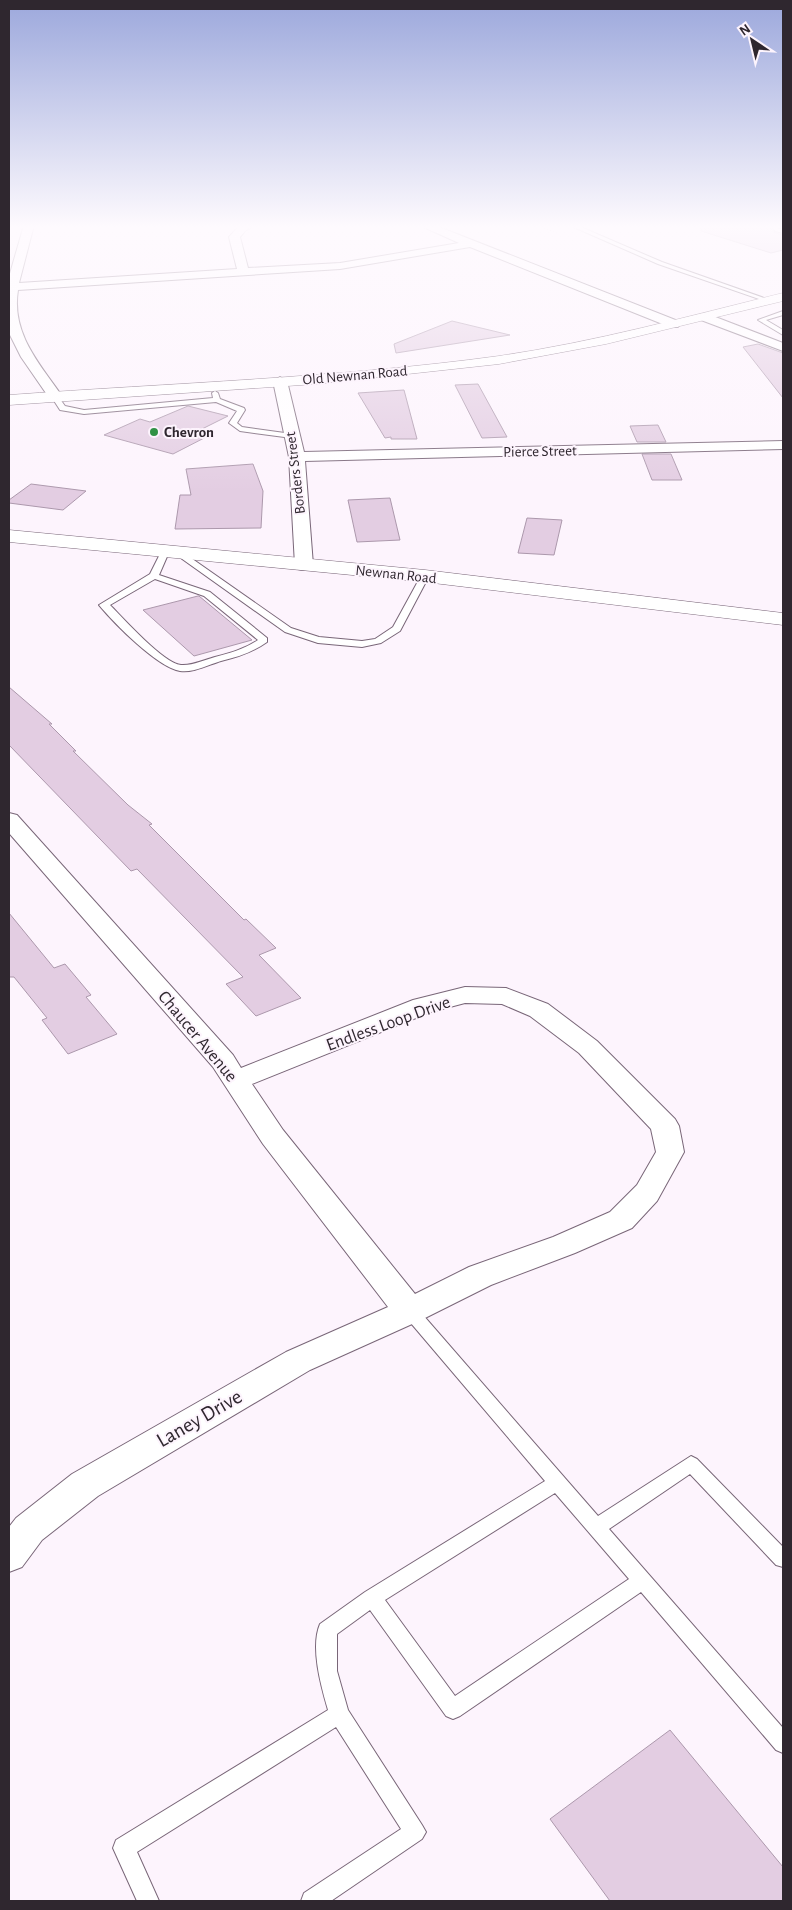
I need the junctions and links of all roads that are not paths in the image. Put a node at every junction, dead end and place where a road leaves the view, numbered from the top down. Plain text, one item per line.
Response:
1 (11, 314) edge
2 (649, 314) edge
3 (715, 314) edge
4 (779, 314) edge
5 (705, 317) junction
6 (674, 324) junction
7 (783, 333) edge
8 (779, 343) edge
9 (280, 381) junction
10 (214, 385) junction
11 (55, 396) junction
12 (9, 400) edge
13 (217, 400) junction
14 (292, 436) junction
15 (783, 445) edge
16 (297, 457) junction
17 (9, 536) edge
18 (173, 553) junction
19 (304, 565) junction
20 (154, 576) junction
21 (425, 576) junction
22 (783, 619) edge
23 (9, 820) edge
24 (236, 1080) junction
25 (410, 1311) junction
26 (556, 1483) junction
27 (597, 1527) junction
28 (9, 1555) edge
29 (783, 1559) edge
30 (643, 1580) junction
31 (372, 1598) junction
32 (339, 1714) junction
33 (783, 1743) edge
34 (148, 1901) edge
35 (312, 1901) edge

1 - 11 street
2 - 6 street
3 - 5 street, Old Newnan Road
4 - 7 lane
5 - 6 street, Old Newnan Road
5 - 8 street
6 - 9 street, Old Newnan Road
9 - 10 street, Old Newnan Road
9 - 14 street, Borders Street
10 - 11 street, Old Newnan Road
10 - 13 lane
11 - 12 street, Old Newnan Road
11 - 13 lane
13 - 14 lane
14 - 16 street, Borders Street
15 - 16 street, Pierce Street
16 - 19 street, Borders Street
17 - 18 street, Newnan Road
18 - 19 street, Newnan Road
18 - 20 lane
18 - 21 lane
19 - 21 street, Newnan Road
20 - 20 lane
21 - 22 street, Newnan Road
23 - 24 street, Chaucer Avenue
24 - 25 street, Chaucer Avenue
24 - 25 street, Endless Loop Drive
25 - 26 lane
25 - 28 street, Laney Drive
26 - 27 lane
26 - 31 lane
27 - 29 lane
27 - 30 lane
30 - 31 lane
30 - 33 lane
31 - 32 lane
32 - 34 lane
32 - 35 lane

